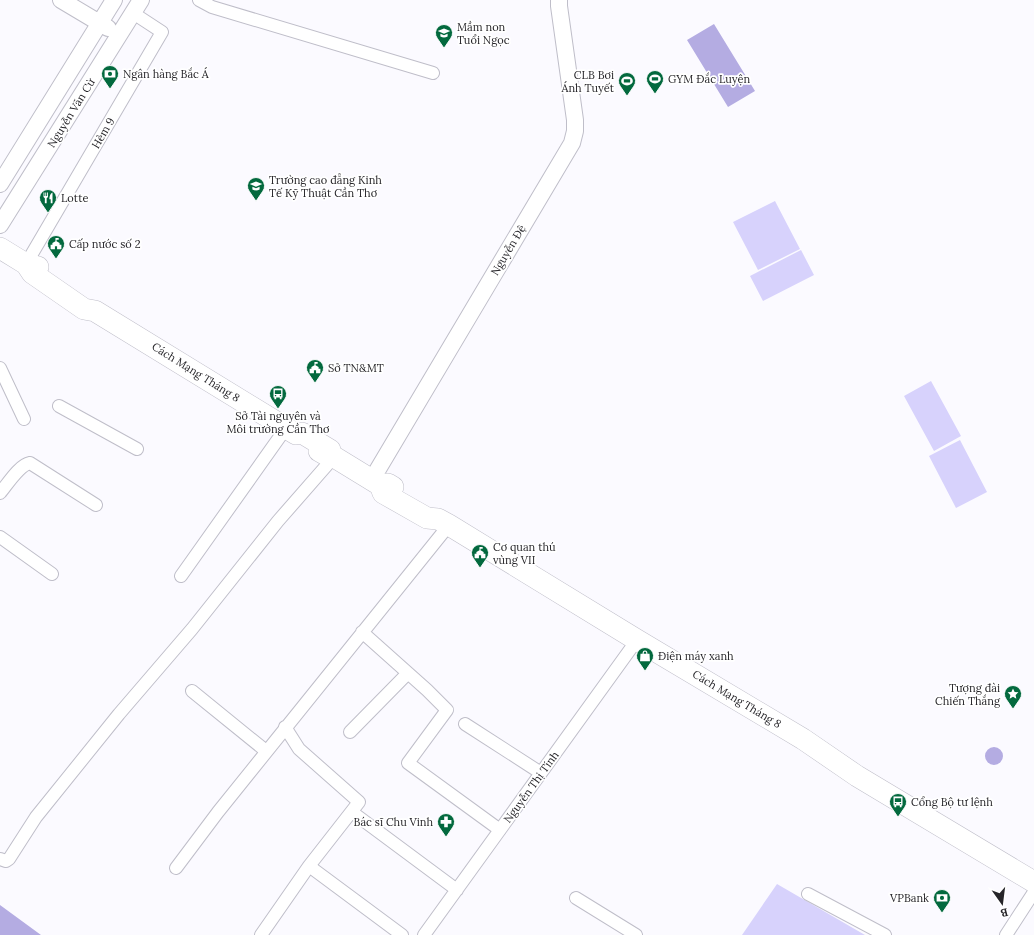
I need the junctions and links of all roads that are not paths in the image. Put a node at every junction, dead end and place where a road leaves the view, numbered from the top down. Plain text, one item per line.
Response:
1 (61, 0) edge
2 (114, 0) edge
3 (199, 0) edge
4 (559, 0) edge
5 (137, 7) edge
6 (100, 23) junction
7 (120, 34) junction
8 (433, 73) dead end
9 (0, 184) edge
10 (0, 225) edge
11 (0, 248) edge
12 (26, 264) junction
13 (0, 368) edge
14 (59, 406) dead end
15 (24, 419) dead end
16 (291, 431) junction
17 (137, 449) dead end
18 (332, 456) junction
19 (375, 483) junction
20 (0, 493) edge
21 (96, 504) dead end
22 (443, 522) junction
23 (0, 537) edge
24 (52, 574) dead end
25 (181, 576) dead end
26 (362, 632) junction
27 (637, 640) junction
28 (408, 673) junction
29 (192, 690) dead end
30 (465, 724) dead end
31 (285, 727) junction
32 (350, 732) dead end
33 (266, 751) junction
34 (541, 773) junction
35 (352, 812) junction
36 (500, 830) junction
37 (0, 859) edge
38 (310, 866) junction
39 (176, 868) dead end
40 (1034, 882) edge
41 (457, 890) junction
42 (1034, 892) edge
43 (808, 894) dead end
44 (576, 898) dead end
45 (263, 934) edge
46 (402, 935) edge
47 (424, 935) edge
48 (636, 935) edge
49 (885, 935) edge
50 (1006, 935) edge

1 - 6 street
2 - 6 street, Nguyễn Văn Cừ
3 - 8 street
4 - 19 street, Nguyễn Đệ
5 - 7 street, Nguyễn Văn Cừ
5 - 12 street, Hẻm 9
6 - 7 street
6 - 9 street, Nguyễn Văn Cừ
7 - 10 street, Nguyễn Văn Cừ
11 - 12 highway, Cách Mạng Tháng 8
12 - 16 highway, Cách Mạng Tháng 8
13 - 15 street
14 - 17 street
16 - 18 highway, Cách Mạng Tháng 8
16 - 25 street
18 - 19 highway, Cách Mạng Tháng 8
18 - 37 street
19 - 22 highway, Cách Mạng Tháng 8
20 - 21 street
22 - 26 street
22 - 27 highway, Cách Mạng Tháng 8
23 - 24 street
26 - 28 street
26 - 31 street
27 - 34 street, Nguyễn Thị Tính
27 - 40 highway, Cách Mạng Tháng 8
28 - 32 street
28 - 36 street
29 - 33 street
30 - 34 street
31 - 33 street
31 - 35 street
33 - 39 street
34 - 36 street, Nguyễn Thị Tính
35 - 38 street
35 - 41 street
36 - 41 street, Nguyễn Thị Tính
38 - 45 street
38 - 46 street
41 - 47 street, Nguyễn Thị Tính
42 - 50 street
43 - 49 street
44 - 48 street

